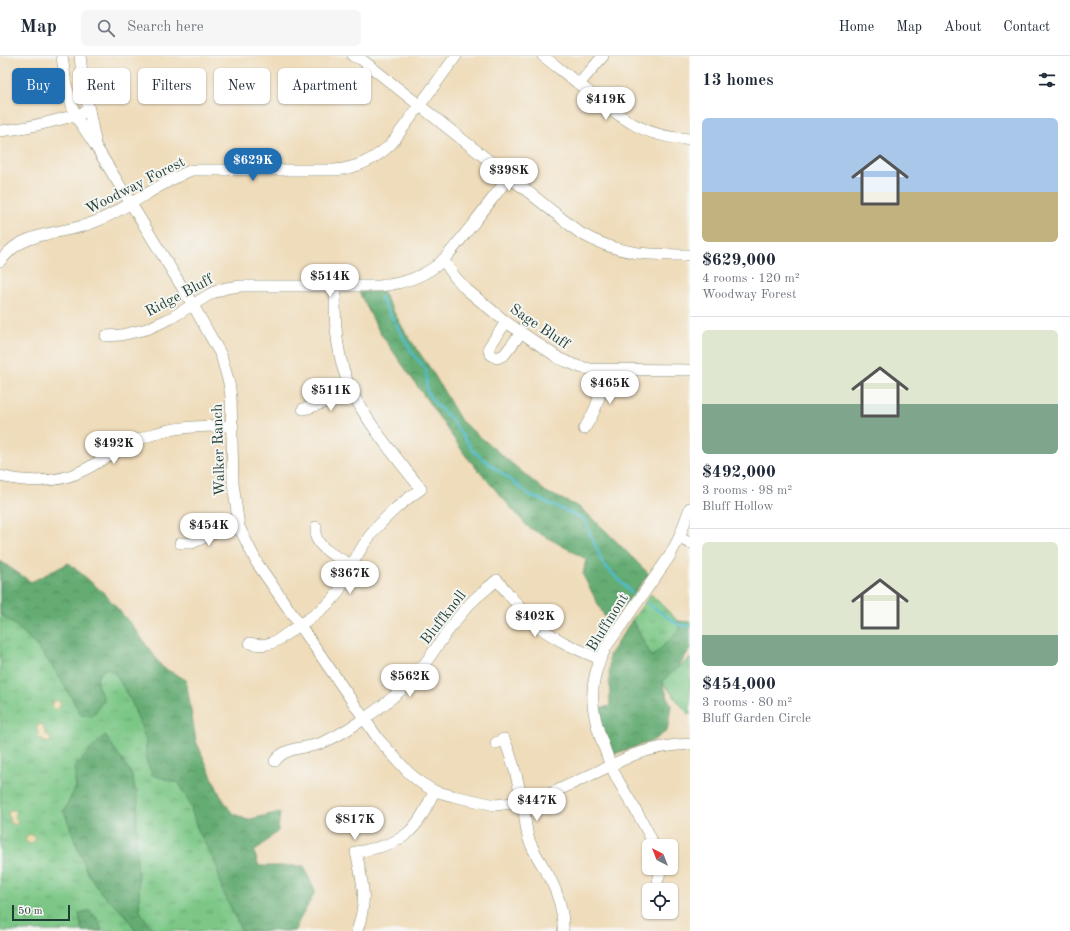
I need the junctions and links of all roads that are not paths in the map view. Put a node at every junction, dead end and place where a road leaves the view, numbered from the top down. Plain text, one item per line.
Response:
1 (62, 56) edge
2 (80, 56) edge
3 (353, 56) edge
4 (456, 56) edge
5 (543, 56) edge
6 (603, 56) edge
7 (579, 84) junction
8 (418, 105) junction
9 (89, 111) junction
10 (75, 115) junction
11 (0, 131) edge
12 (690, 139) edge
13 (96, 145) junction
14 (509, 177) junction
15 (131, 204) junction
16 (690, 255) edge
17 (443, 260) junction
18 (0, 261) edge
19 (336, 286) junction
20 (193, 305) junction
21 (506, 322) junction
22 (521, 333) junction
23 (106, 336) dead end
24 (604, 370) junction
25 (690, 370) edge
26 (352, 392) junction
27 (303, 409) dead end
28 (233, 426) junction
29 (584, 429) dead end
30 (0, 476) edge
31 (690, 508) edge
32 (239, 527) junction
33 (316, 527) dead end
34 (679, 538) junction
35 (180, 543) dead end
36 (690, 543) edge
37 (352, 565) junction
38 (299, 625) junction
39 (250, 643) dead end
40 (600, 659) junction
41 (364, 718) junction
42 (496, 743) dead end
43 (690, 744) edge
44 (275, 761) dead end
45 (611, 766) junction
46 (434, 791) junction
47 (522, 802) junction
48 (651, 839) edge
49 (659, 875) edge
50 (658, 880) dead end
51 (357, 931) edge
52 (563, 931) edge

1 - 10 street, Walker Ranch
2 - 9 street, Walker Ranch
3 - 8 street
4 - 8 street, Woodway Forest
5 - 7 street
6 - 7 street
7 - 12 street
8 - 14 street
8 - 15 street, Woodway Forest
9 - 10 street
9 - 13 street, Walker Ranch
10 - 11 street
10 - 13 street, Walker Ranch
13 - 15 street, Walker Ranch
14 - 16 street
14 - 17 street, Ridge Bluff
15 - 18 street, Woodway Forest
15 - 20 street, Walker Ranch
17 - 19 street, Ridge Bluff
17 - 21 street, Sage Bluff
19 - 20 street, Ridge Bluff
19 - 26 street
20 - 23 street, Ridge Bluff
20 - 28 street, Walker Ranch
21 - 22 street, Sage Bluff
21 - 22 street
22 - 24 street, Sage Bluff
24 - 25 street, Sage Bluff
24 - 29 street
26 - 27 street
26 - 37 street
28 - 30 street
28 - 32 street, Walker Ranch
31 - 34 street, Bluffmont
32 - 35 street
32 - 38 street, Walker Ranch
33 - 37 street
34 - 36 street
34 - 40 street, Bluffmont
37 - 38 street
38 - 39 street
38 - 41 street, Walker Ranch
40 - 41 street, Bluffknoll
40 - 45 street, Bluffmont
41 - 44 street, Bluffknoll
41 - 46 street, Walker Ranch
42 - 47 street
43 - 45 street, Walker Ranch
45 - 47 street, Walker Ranch
45 - 48 street, Bluffmont
46 - 47 street, Walker Ranch
46 - 51 street
47 - 52 street
49 - 50 street

